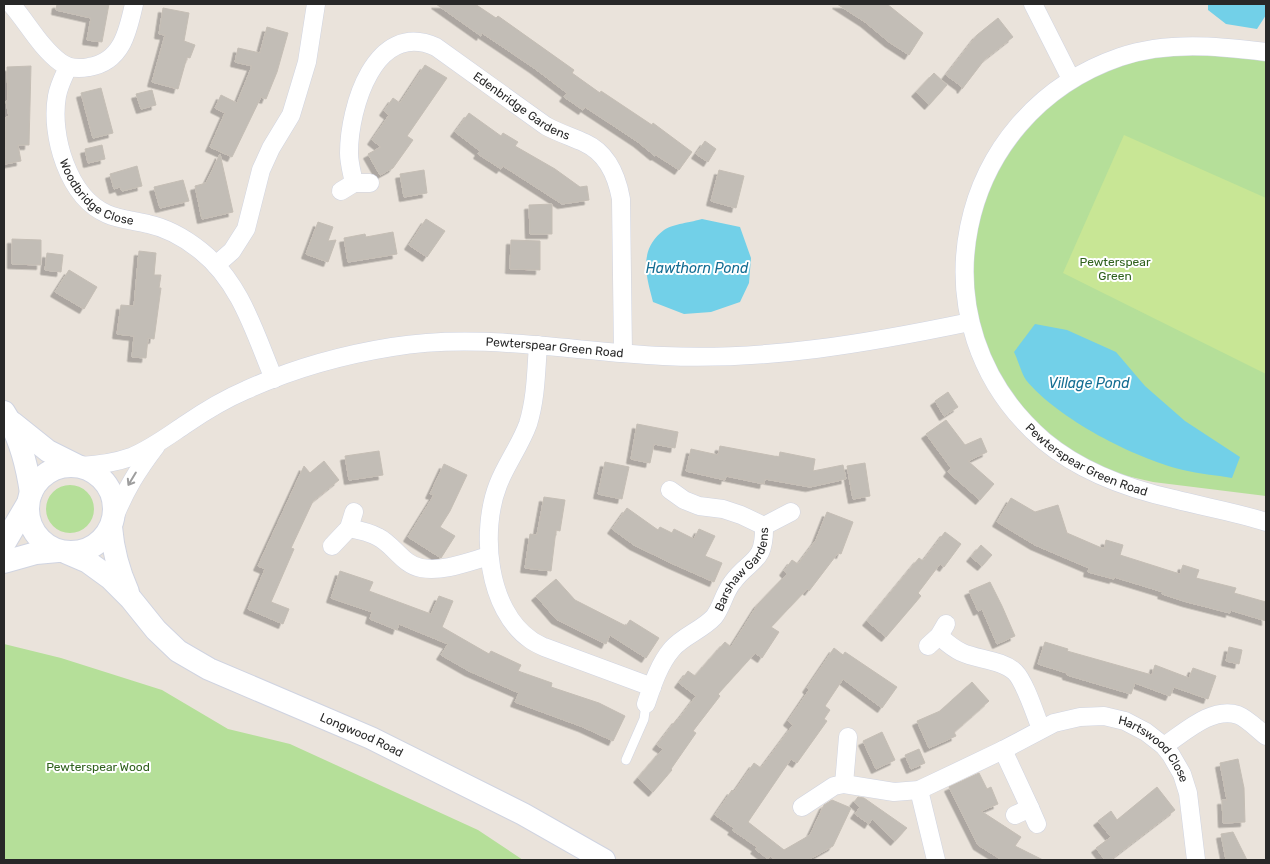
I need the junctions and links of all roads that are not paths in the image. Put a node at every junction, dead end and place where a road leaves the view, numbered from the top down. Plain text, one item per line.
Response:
1 (11, 4) edge
2 (134, 4) edge
3 (316, 4) edge
4 (1033, 4) edge
5 (1266, 52) edge
6 (68, 67) junction
7 (1071, 79) junction
8 (355, 186) dead end
9 (216, 265) junction
10 (970, 322) junction
11 (538, 345) junction
12 (623, 353) junction
13 (274, 379) junction
14 (6, 416) edge
15 (158, 444) junction
16 (79, 466) junction
17 (669, 488) dead end
18 (29, 498) junction
19 (791, 512) dead end
20 (112, 522) junction
21 (1266, 522) edge
22 (764, 526) junction
23 (4, 544) edge
24 (332, 546) dead end
25 (63, 552) junction
26 (489, 556) junction
27 (4, 562) edge
28 (132, 599) junction
29 (937, 635) dead end
30 (652, 687) junction
31 (646, 704) joint
32 (1041, 728) junction
33 (1266, 736) edge
34 (848, 737) dead end
35 (1164, 746) junction
36 (1004, 750) junction
37 (626, 760) dead end
38 (844, 784) junction
39 (919, 790) junction
40 (802, 807) dead end
41 (1027, 815) dead end
42 (941, 859) edge
43 (604, 860) edge
44 (1196, 860) edge

1 - 6 street
2 - 6 street
3 - 9 street
4 - 7 street
5 - 7 street, Pewterspear Green Road
6 - 9 street, Woodbridge Close
7 - 10 street, Pewterspear Green Road
8 - 12 street, Edenbridge Gardens
9 - 13 street, Woodbridge Close
10 - 12 street, Pewterspear Green Road
10 - 21 street, Pewterspear Green Road
11 - 12 street, Pewterspear Green Road
11 - 13 street, Pewterspear Green Road
11 - 26 street
13 - 15 street, Pewterspear Green Road
14 - 16 street
14 - 18 street
15 - 16 street, Pewterspear Green Road
15 -> 20 street, Pewterspear Green Road
16 - 18 street
16 - 20 street
17 - 22 street, Barshaw Gardens
18 - 23 street
18 - 25 street
19 - 22 street
20 - 25 street
20 - 28 street, Longwood Road
22 - 30 street, Barshaw Gardens
24 - 26 street
25 - 27 street
25 - 28 street, Longwood Road
26 - 30 street
28 - 43 street, Longwood Road
29 - 32 street
30 - 31 street, Barshaw Gardens
31 - 37 lane
32 - 35 street, Hartswood Close
32 - 36 street, Hartswood Close
33 - 35 street
34 - 38 street
35 - 44 street, Hartswood Close
36 - 39 street, Hartswood Close
36 - 41 street
38 - 39 street, Hartswood Close
38 - 40 street
39 - 42 street

